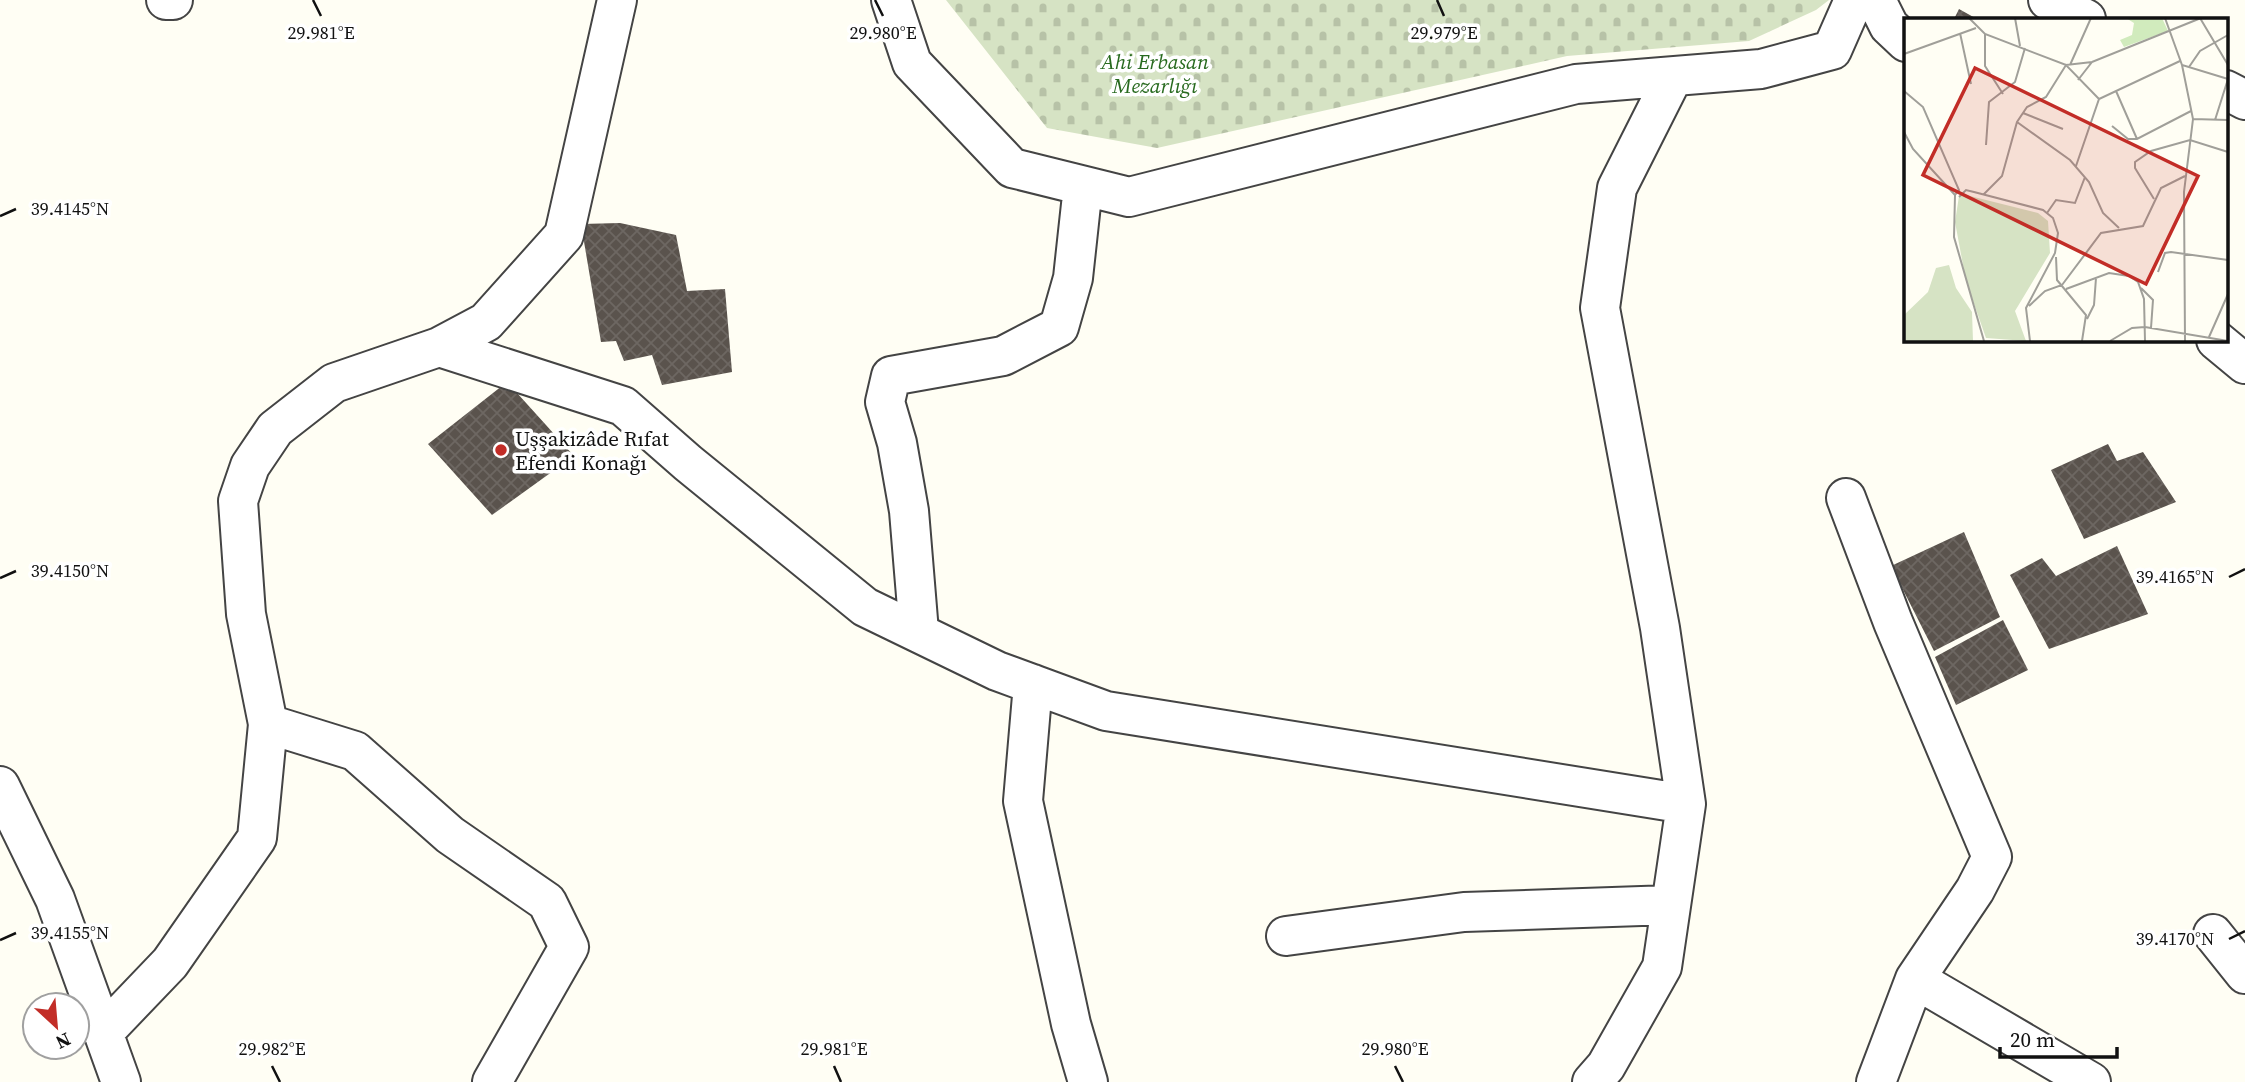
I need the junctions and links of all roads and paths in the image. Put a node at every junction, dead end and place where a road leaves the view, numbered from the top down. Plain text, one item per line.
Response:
1 (166, 0) edge
2 (173, 0) edge
3 (617, 0) edge
4 (891, 0) edge
5 (1854, 0) edge
6 (1876, 0) edge
7 (2048, 0) edge
8 (2084, 18) edge
9 (1904, 40) edge
10 (1673, 77) junction
11 (2228, 91) edge
12 (2245, 100) edge
13 (1083, 186) junction
14 (2217, 341) edge
15 (439, 347) junction
16 (2245, 364) edge
17 (1846, 498) dead end
18 (919, 632) junction
19 (1033, 684) junction
20 (268, 724) junction
21 (0, 786) edge
22 (1686, 804) junction
23 (1671, 905) junction
24 (2213, 934) dead end
25 (1286, 936) dead end
26 (2245, 974) edge
27 (1915, 979) junction
28 (103, 1032) junction
29 (121, 1082) edge
30 (492, 1082) edge
31 (1088, 1082) edge
32 (1592, 1082) edge
33 (1876, 1082) edge
34 (2091, 1082) edge

1 - 2 street
3 - 15 street
4 - 13 street
5 - 10 street
6 - 9 street
7 - 8 street
10 - 13 street
10 - 22 street
11 - 12 street
13 - 18 street
14 - 16 street
15 - 18 street
15 - 20 street
17 - 27 street
18 - 19 street
19 - 22 street
19 - 31 street
20 - 28 street
20 - 30 street
21 - 28 street
22 - 23 street
23 - 25 street
23 - 32 street
24 - 26 street
27 - 33 street
27 - 34 street
28 - 29 street

